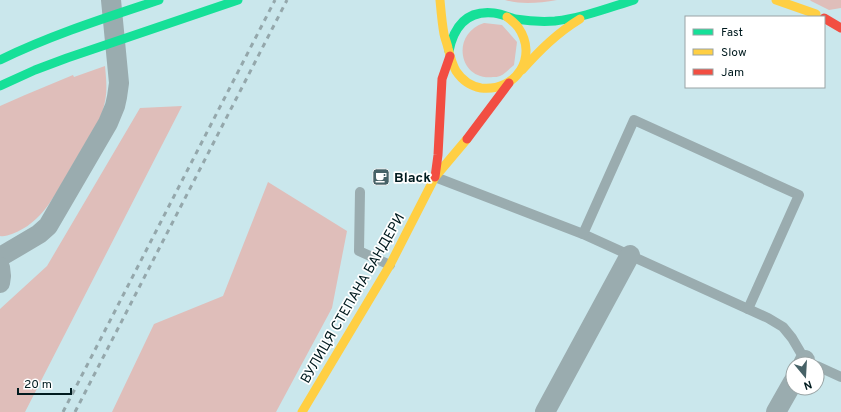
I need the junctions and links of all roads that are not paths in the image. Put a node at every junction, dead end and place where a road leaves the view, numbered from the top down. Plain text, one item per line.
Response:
1 (110, 0) edge
2 (159, 0) edge
3 (238, 0) edge
4 (440, 0) edge
5 (634, 0) edge
6 (776, 0) edge
7 (801, 0) edge
8 (485, 3) dead end
9 (495, 13) junction
10 (591, 13) junction
11 (819, 16) edge
12 (820, 16) edge
13 (507, 17) junction
14 (825, 17) edge
15 (841, 17) edge
16 (825, 19) edge
17 (841, 28) edge
18 (450, 54) junction
19 (0, 60) edge
20 (521, 71) junction
21 (509, 83) junction
22 (0, 86) edge
23 (435, 177) junction
24 (360, 192) dead end
25 (584, 234) junction
26 (630, 255) junction
27 (0, 257) edge
28 (390, 265) junction
29 (0, 267) edge
30 (0, 283) edge
31 (748, 309) junction
32 (805, 356) edge
33 (825, 370) edge
34 (841, 377) edge
35 (785, 396) edge
36 (302, 412) edge
37 (545, 412) edge
38 (776, 412) edge

1 - 27 street
2 - 19 main road
3 - 22 main road
4 - 18 main road
5 - 10 main road
6 - 11 main road
7 - 12 main road
8 - 9 main road
9 - 13 main road
9 - 18 main road
10 - 13 main road
10 - 20 main road
13 - 20 main road
14 - 15 main road
16 - 17 main road
18 - 21 main road
18 - 23 main road, ВУЛИЦЯ СТЕПАНА БАНДЕРИ
20 - 21 main road
21 - 23 main road, ВУЛИЦЯ СТЕПАНА БАНДЕРИ
23 - 25 lane
23 - 28 main road, ВУЛИЦЯ СТЕПАНА БАНДЕРИ
24 - 28 lane
25 - 26 lane
25 - 31 lane
26 - 31 lane
26 - 37 street
28 - 36 main road, ВУЛИЦЯ СТЕПАНА БАНДЕРИ
29 - 30 street
31 - 32 lane
33 - 34 lane
35 - 38 street

